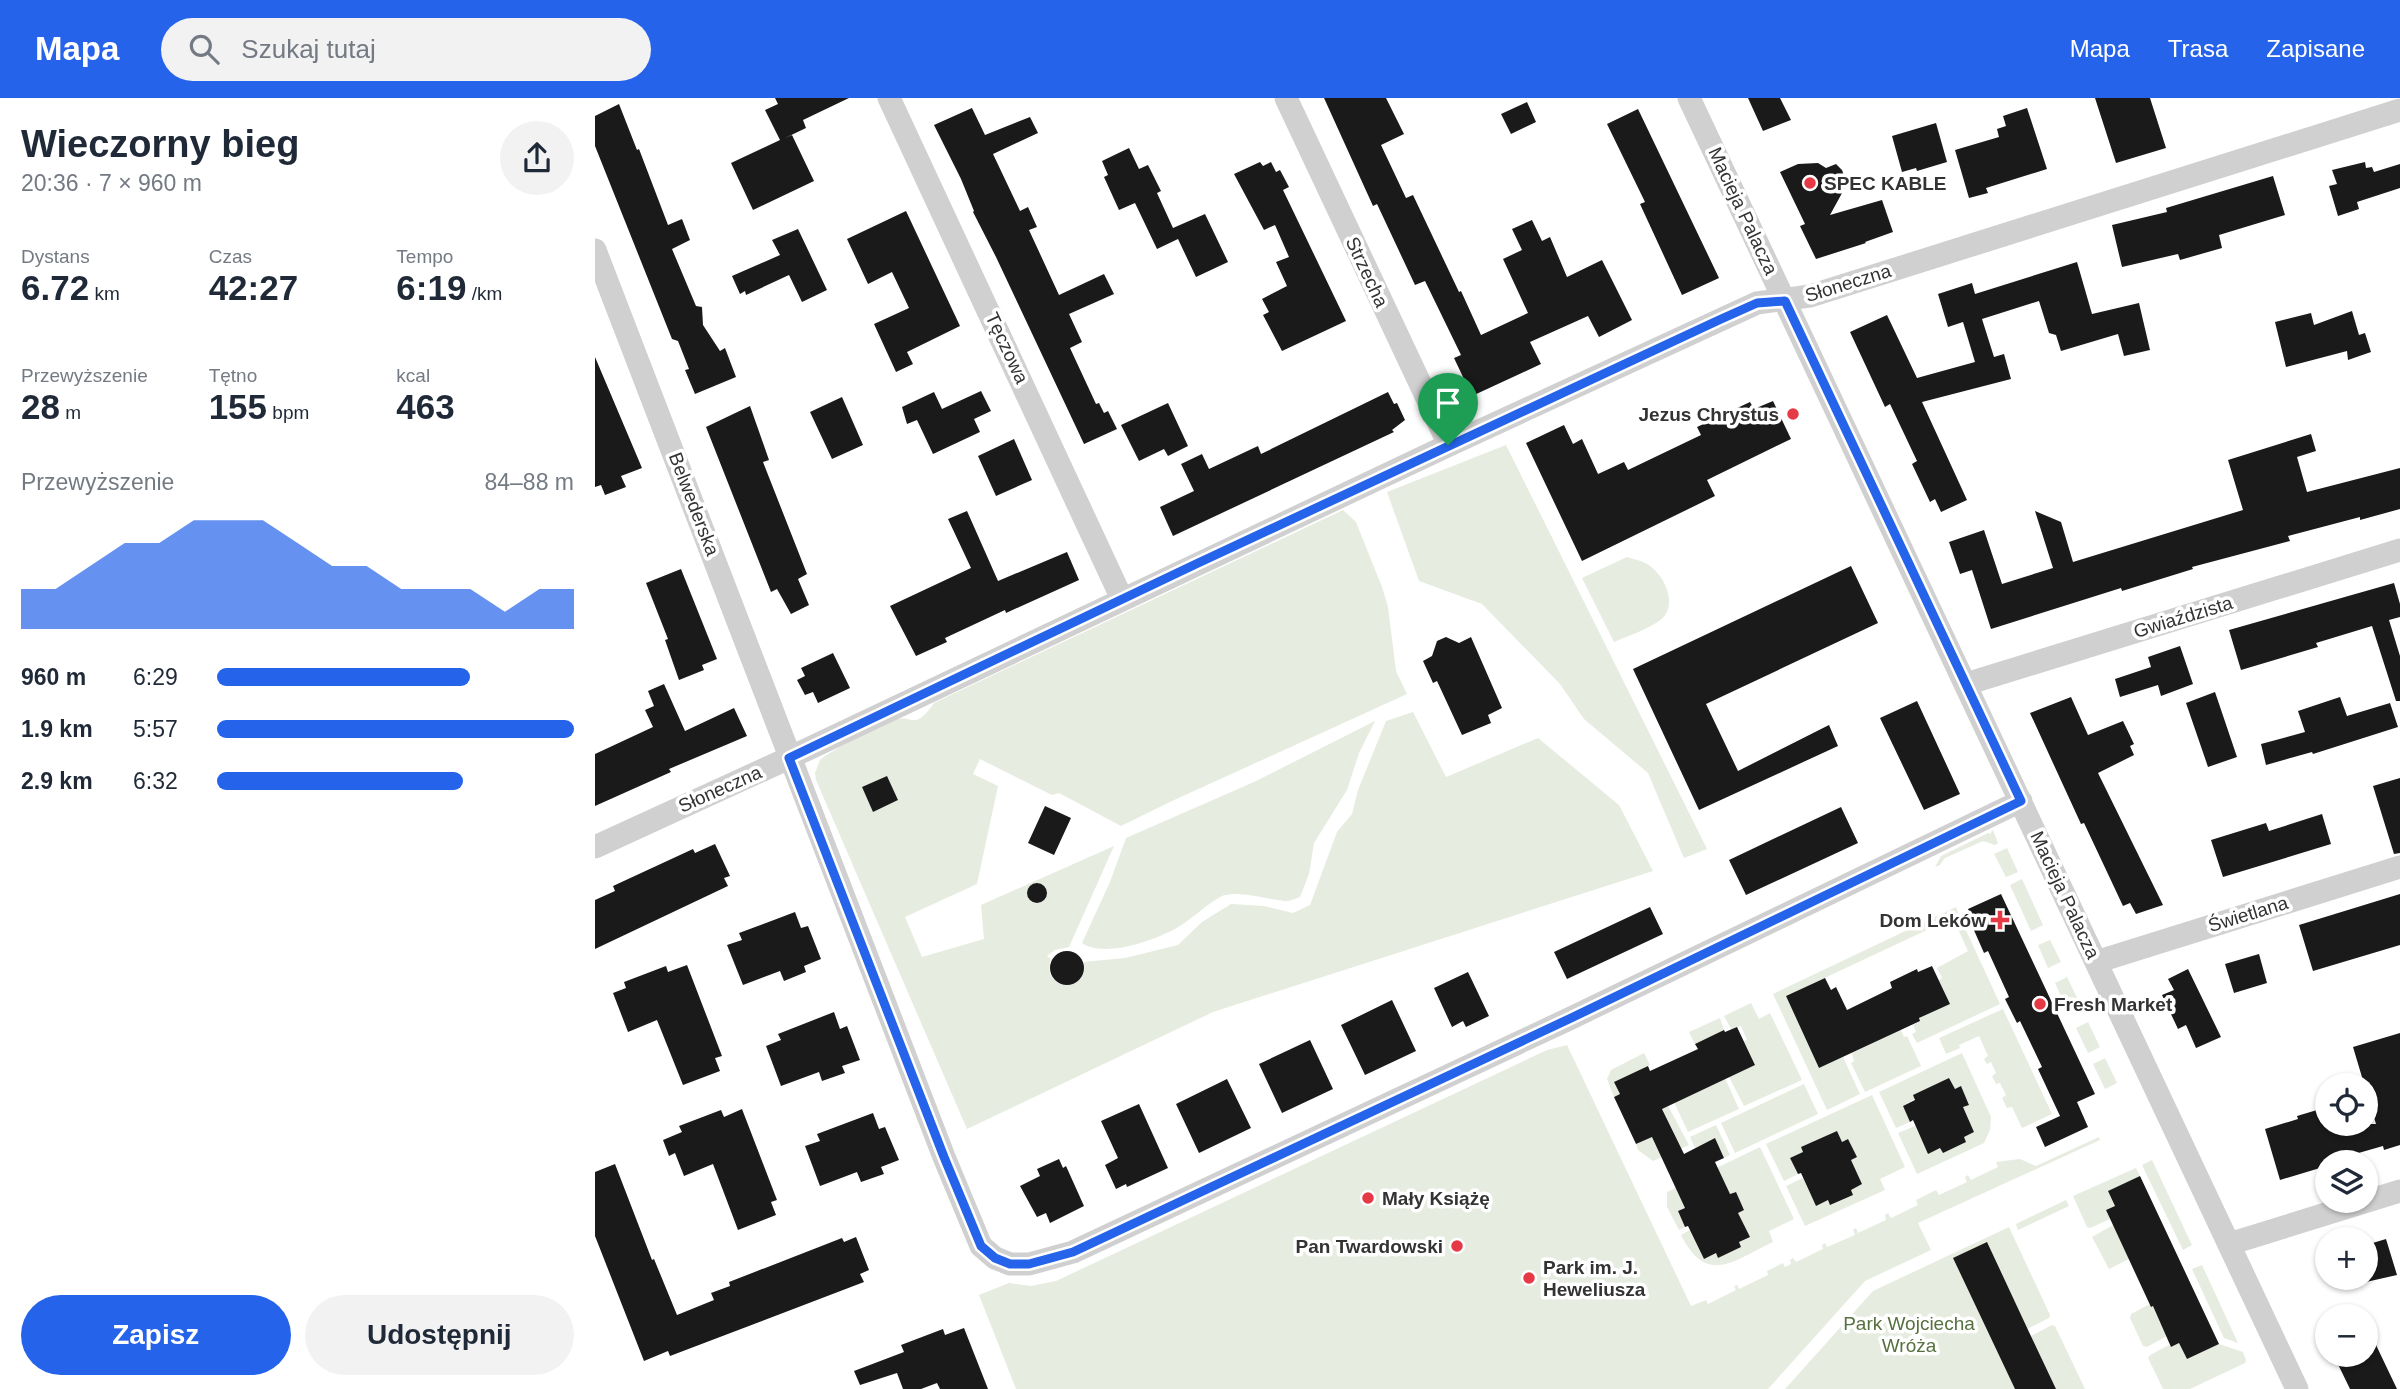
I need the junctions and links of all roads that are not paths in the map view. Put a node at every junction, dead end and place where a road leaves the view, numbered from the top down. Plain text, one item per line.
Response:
1 (889, 98) edge
2 (1286, 98) edge
3 (1689, 98) edge
4 (2400, 110) edge
5 (595, 250) edge
6 (1785, 301) junction
7 (1448, 445) junction
8 (2400, 550) edge
9 (1122, 599) junction
10 (1966, 684) junction
11 (789, 758) junction
12 (2021, 801) junction
13 (595, 847) edge
14 (2400, 867) edge
15 (2096, 962) junction
16 (2400, 1191) edge
17 (2229, 1244) junction
18 (2297, 1389) edge

1 - 9 street, Tęczowa
2 - 7 street, Strzecha
3 - 6 street, Macieja Palacza
4 - 6 street, Słoneczna
5 - 11 street, Belwederska
6 - 7 street, Słoneczna
6 - 10 street, Macieja Palacza
7 - 9 street, Słoneczna
8 - 10 street, Gwiaździsta
9 - 11 street, Słoneczna
10 - 12 street, Macieja Palacza
11 - 12 street, Belwederska
11 - 13 street, Słoneczna
12 - 15 street, Macieja Palacza
14 - 15 street, Świetlana
15 - 17 street, Macieja Palacza
16 - 17 street
17 - 18 street, Macieja Palacza

